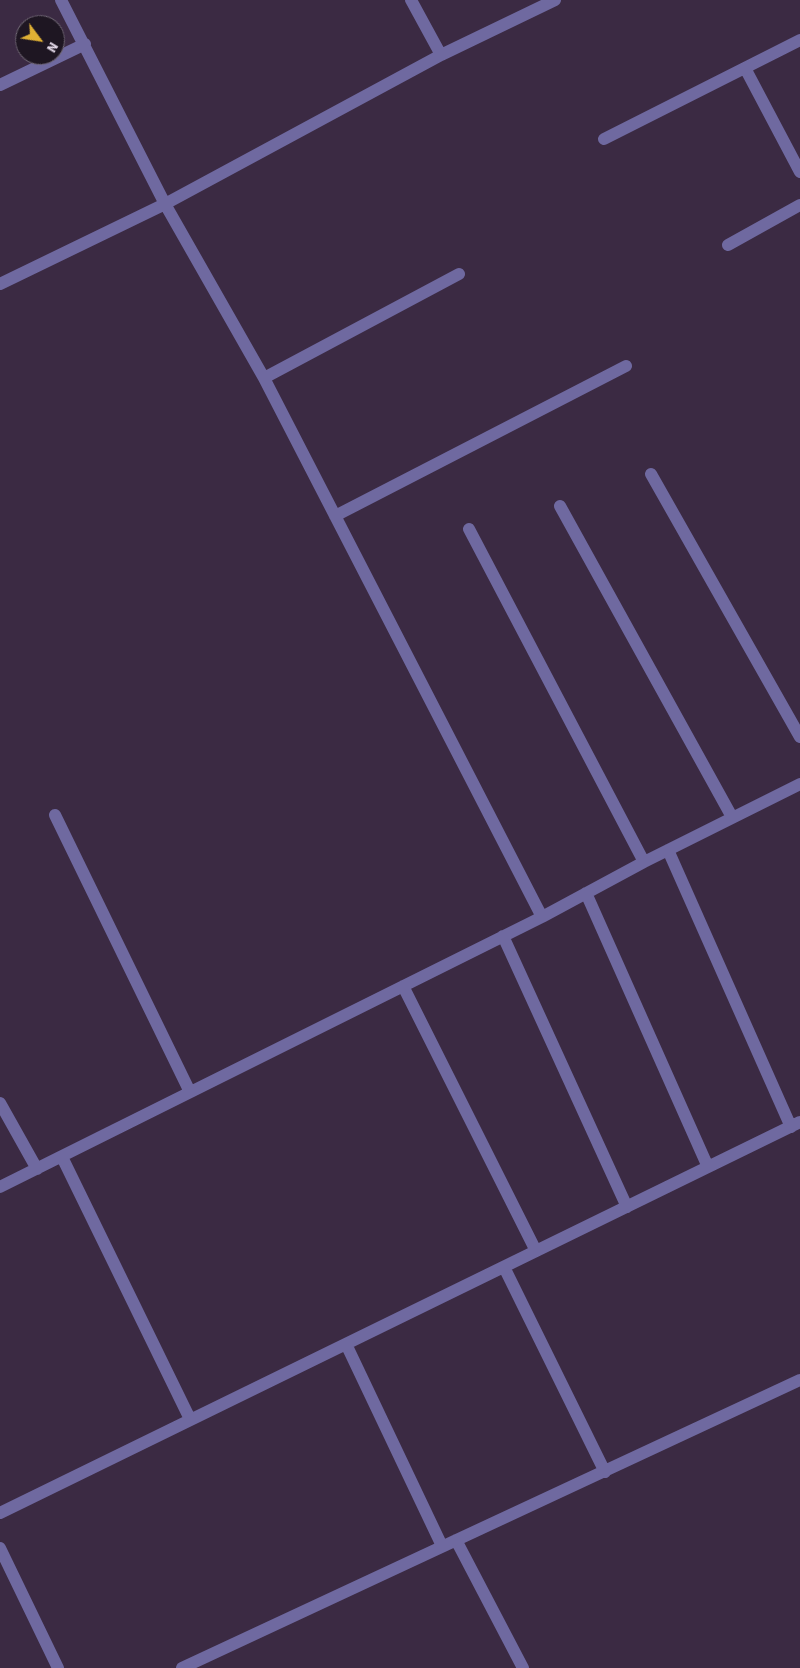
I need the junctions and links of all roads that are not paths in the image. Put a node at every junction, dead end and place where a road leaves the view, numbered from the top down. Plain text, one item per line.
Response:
1 (61, 0) edge
2 (411, 0) edge
3 (555, 0) edge
4 (800, 40) edge
5 (85, 44) junction
6 (441, 55) junction
7 (745, 68) junction
8 (0, 85) edge
9 (604, 139) dead end
10 (800, 172) edge
11 (164, 204) junction
12 (800, 205) edge
13 (728, 245) dead end
14 (459, 274) dead end
15 (0, 284) edge
16 (626, 366) dead end
17 (264, 378) junction
18 (651, 474) dead end
19 (560, 506) dead end
20 (335, 516) junction
21 (469, 530) dead end
22 (800, 736) edge
23 (800, 784) edge
24 (55, 815) dead end
25 (732, 817) junction
26 (668, 850) junction
27 (644, 862) junction
28 (586, 893) junction
29 (542, 917) junction
30 (503, 936) junction
31 (403, 986) junction
32 (190, 1092) junction
33 (0, 1103) edge
34 (795, 1124) edge
35 (62, 1157) junction
36 (708, 1167) junction
37 (37, 1169) junction
38 (0, 1187) edge
39 (627, 1207) junction
40 (536, 1252) junction
41 (504, 1267) junction
42 (346, 1344) junction
43 (800, 1380) edge
44 (190, 1419) junction
45 (605, 1472) junction
46 (0, 1513) edge
47 (456, 1540) junction
48 (442, 1546) junction
49 (0, 1548) edge
50 (58, 1668) edge
51 (182, 1668) edge
52 (523, 1668) edge

1 - 5 street
2 - 6 street
3 - 6 street
4 - 7 street
5 - 8 street
5 - 11 street
6 - 11 street
7 - 9 street
7 - 10 street
11 - 15 street
11 - 17 street
12 - 13 street
14 - 17 street
16 - 20 street
17 - 20 street
18 - 22 street
19 - 25 street
20 - 29 street
21 - 27 street
23 - 25 street
24 - 32 street
25 - 26 street
26 - 27 street
26 - 34 street
27 - 28 street
28 - 29 street
28 - 36 street
29 - 30 street
30 - 31 street
30 - 39 street
31 - 32 street
31 - 40 street
32 - 35 street
33 - 37 street
34 - 36 street
35 - 37 street
35 - 44 street
36 - 39 street
37 - 38 street
39 - 40 street
40 - 41 street
41 - 42 street
41 - 45 street
42 - 44 street
42 - 48 street
43 - 45 street
44 - 46 street
45 - 47 street
47 - 48 street
47 - 52 street
48 - 51 street
49 - 50 street

